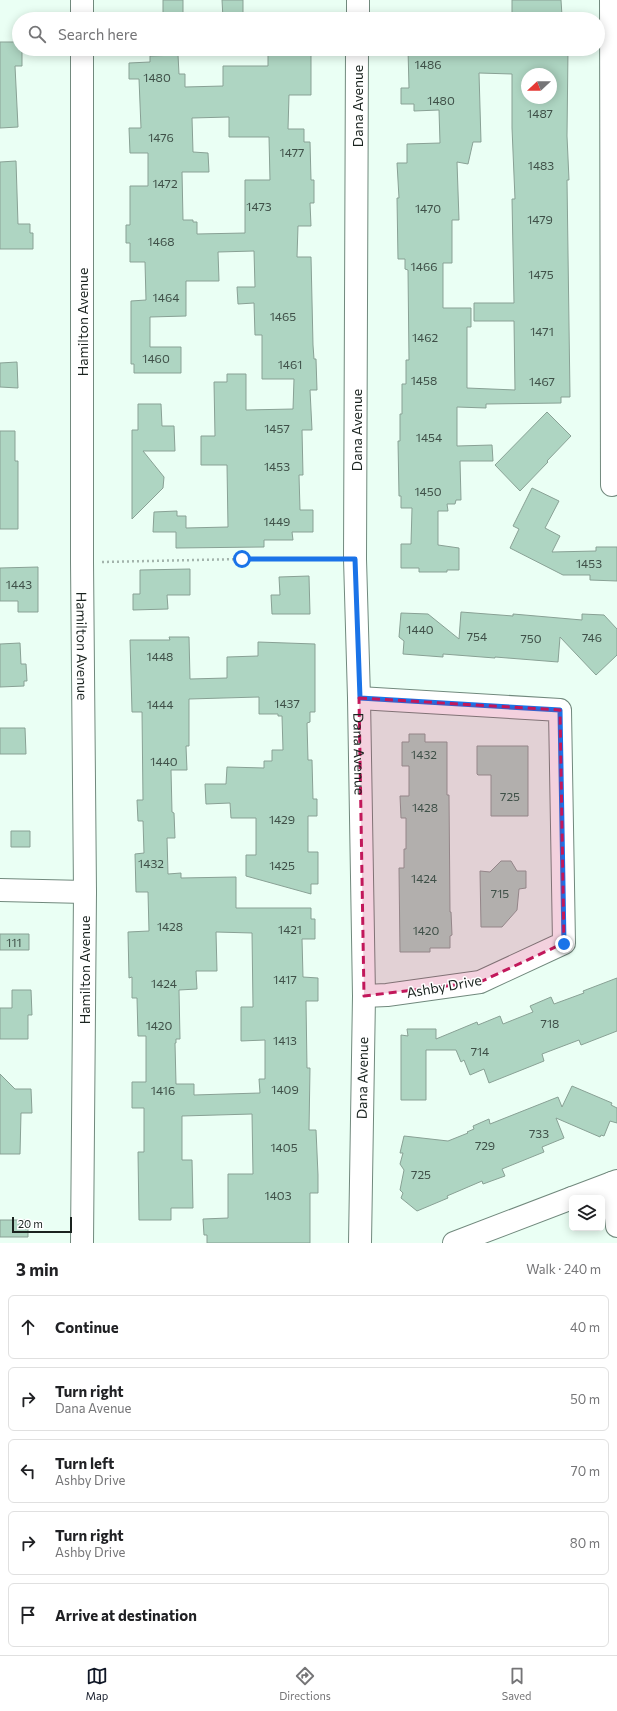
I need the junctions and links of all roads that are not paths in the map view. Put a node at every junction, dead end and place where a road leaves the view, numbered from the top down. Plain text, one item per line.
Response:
1 (82, 0) edge
2 (358, 0) edge
3 (611, 0) edge
4 (82, 12) edge
5 (358, 12) edge
6 (82, 56) edge
7 (358, 56) edge
8 (612, 485) dead end
9 (360, 698) junction
10 (0, 890) edge
11 (85, 892) junction
12 (364, 996) junction
13 (614, 1182) edge
14 (580, 1195) edge
15 (569, 1199) edge
16 (617, 1226) edge
17 (82, 1243) edge
18 (360, 1243) edge
19 (454, 1243) edge

1 - 4 street
2 - 5 street
3 - 8 street
6 - 11 street, Hamilton Avenue
7 - 9 street, Dana Avenue
9 - 12 street, Dana Avenue
9 - 12 street, Ashby Drive
10 - 11 street
11 - 17 street, Hamilton Avenue
12 - 18 street, Dana Avenue
13 - 14 street
13 - 16 street
15 - 19 street

